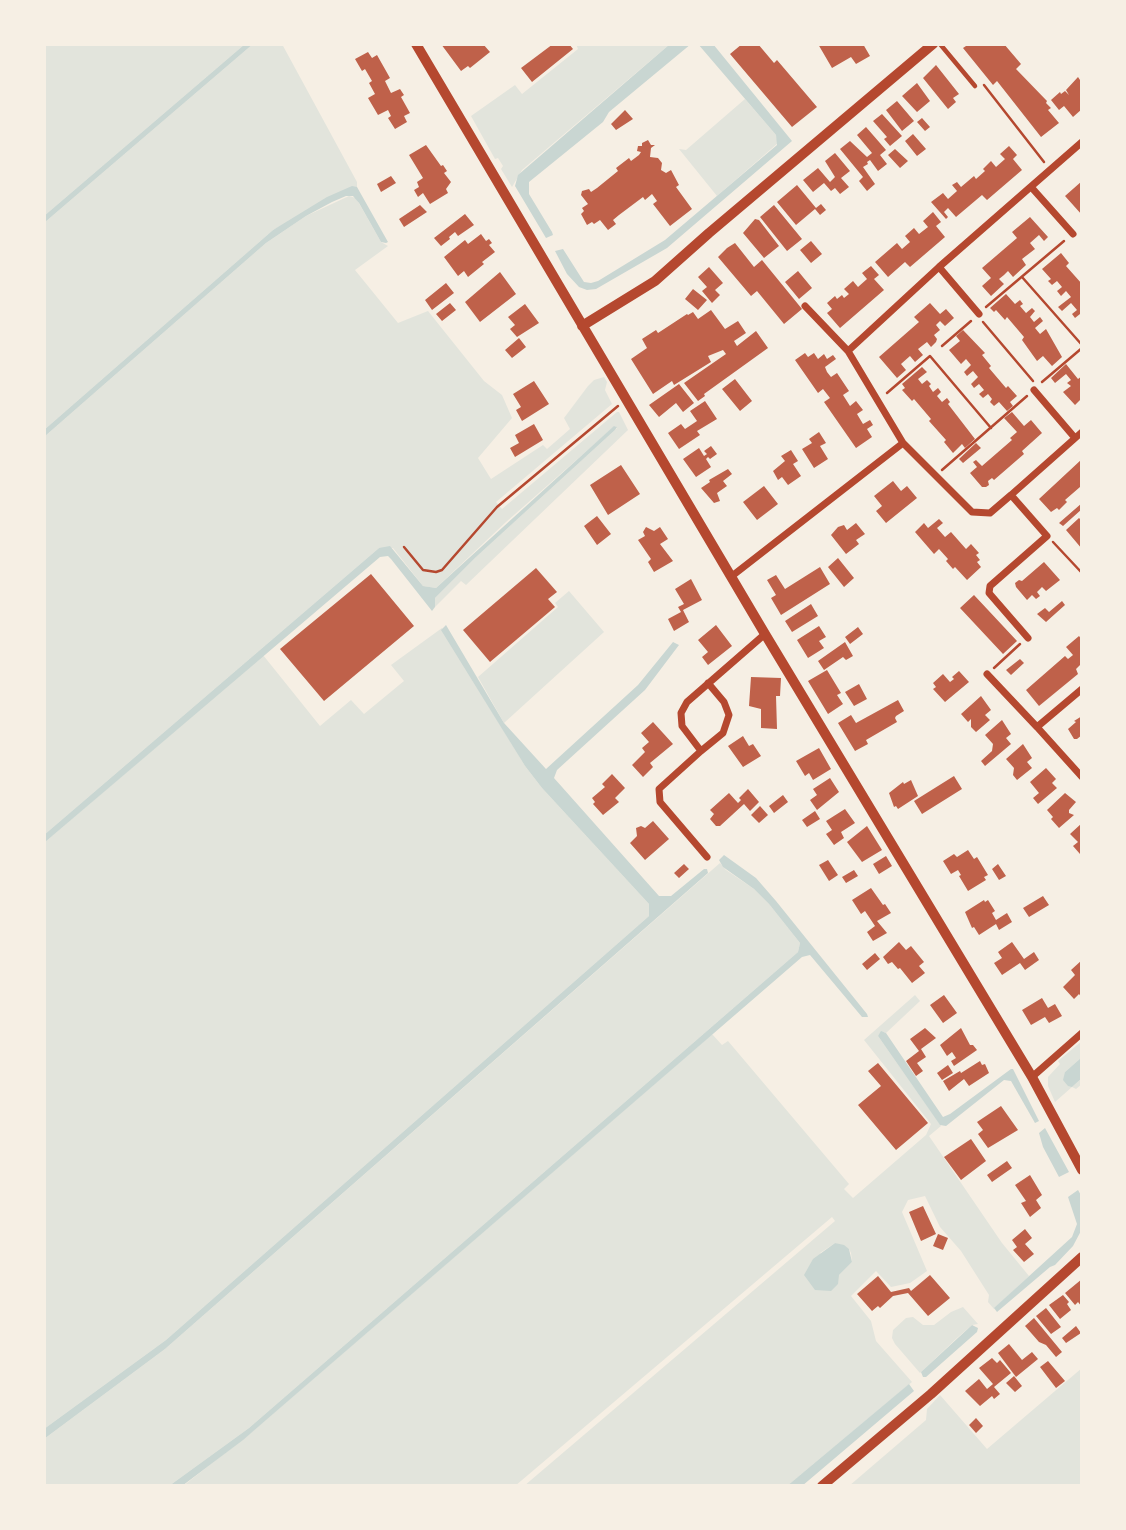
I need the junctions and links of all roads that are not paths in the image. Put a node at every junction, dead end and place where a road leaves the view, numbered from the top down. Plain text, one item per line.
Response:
1 (416, 44) edge
2 (933, 44) edge
3 (940, 44) edge
4 (975, 86) road end
5 (1082, 142) edge
6 (1032, 188) junction
7 (1073, 234) road end
8 (939, 267) junction
9 (805, 306) dead end
10 (979, 314) road end
11 (582, 326) junction
12 (848, 351) junction
13 (1034, 390) road end
14 (1082, 432) edge
15 (1074, 438) junction
16 (903, 443) junction
17 (1010, 495) junction
18 (732, 576) junction
19 (765, 634) junction
20 (1028, 638) road end
21 (987, 674) road end
22 (708, 683) junction
23 (1082, 689) edge
24 (1037, 727) junction
25 (701, 751) junction
26 (1082, 777) edge
27 (707, 856) dead end
28 (1082, 1033) edge
29 (1032, 1077) junction
30 (1082, 1170) edge
31 (1082, 1257) edge
32 (821, 1486) edge

1 - 11 street
2 - 11 street
3 - 4 lane
5 - 6 street
6 - 7 street
6 - 8 street
8 - 10 street
8 - 12 street
9 - 12 street
11 - 18 street
12 - 16 street
13 - 15 street
14 - 15 street
15 - 17 street
16 - 17 street
16 - 18 street
17 - 20 street
18 - 19 street
19 - 22 street
19 - 29 street
21 - 24 street
22 - 25 street
22 - 25 street
23 - 24 street
24 - 26 street
25 - 27 street
28 - 29 street
29 - 30 street
31 - 32 street

